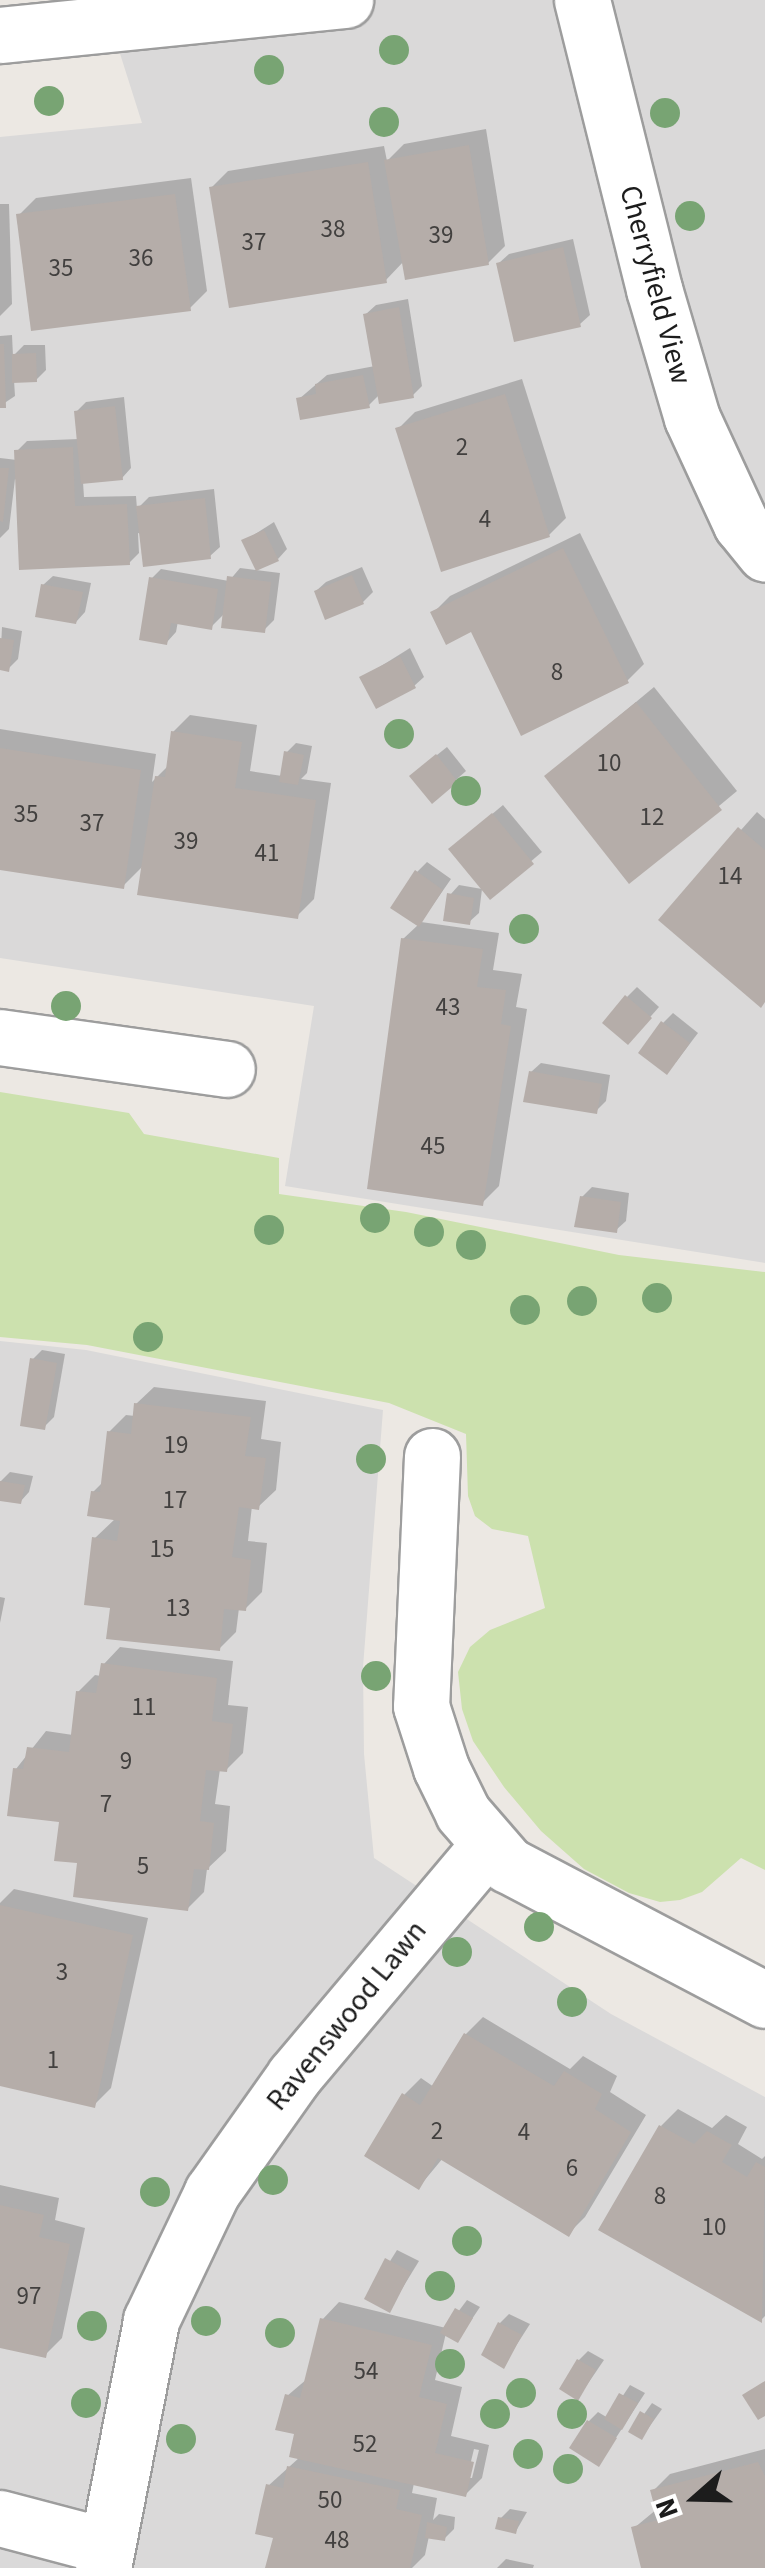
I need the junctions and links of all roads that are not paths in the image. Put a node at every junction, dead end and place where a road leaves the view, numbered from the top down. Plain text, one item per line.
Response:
1 (345, 0) edge
2 (582, 0) edge
3 (15, 22) edge
4 (765, 554) edge
5 (0, 1037) edge
6 (227, 1069) dead end
7 (432, 1456) dead end
8 (488, 1846) junction
9 (765, 2000) edge
10 (0, 2518) edge
11 (104, 2557) edge

1 - 3 street
2 - 4 street, Cherryfield View
5 - 6 street
7 - 8 street
8 - 9 street
8 - 11 street, Ravenswood Lawn
10 - 11 street

